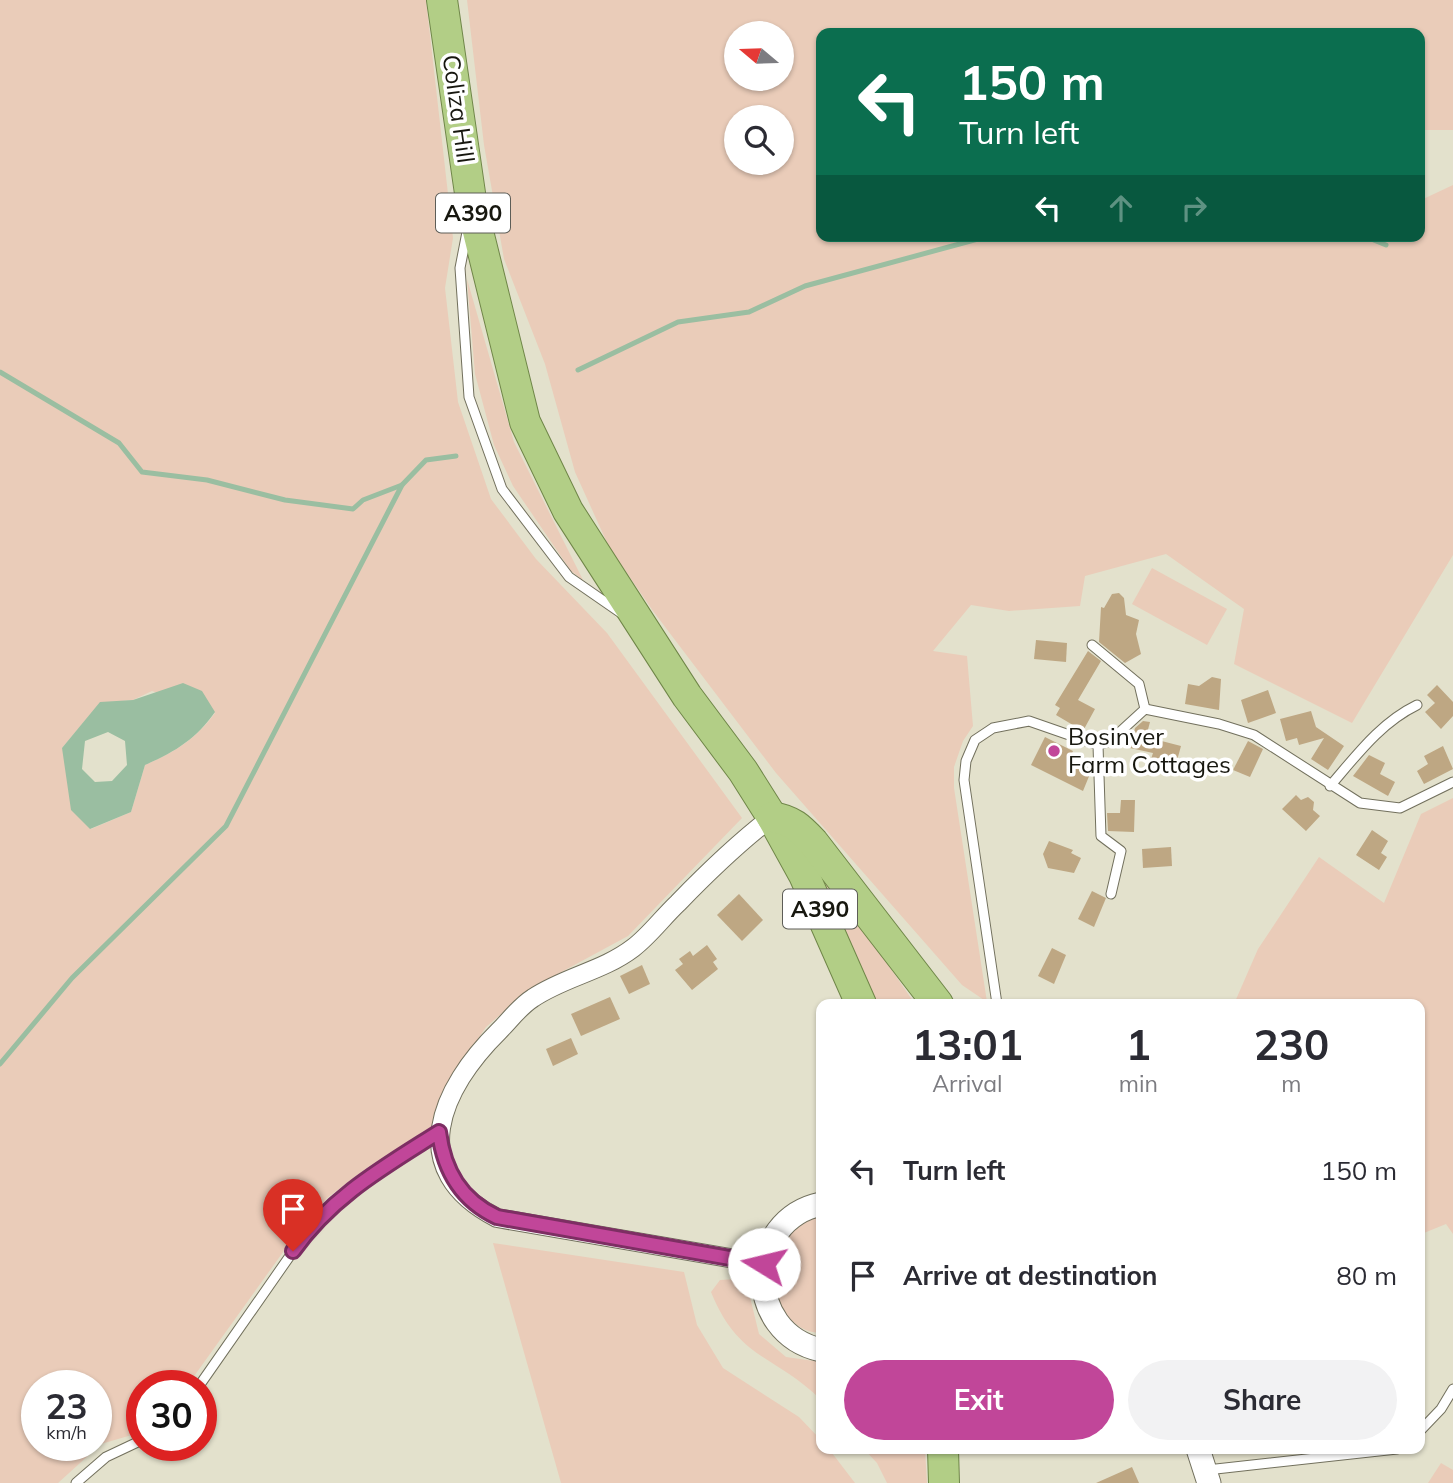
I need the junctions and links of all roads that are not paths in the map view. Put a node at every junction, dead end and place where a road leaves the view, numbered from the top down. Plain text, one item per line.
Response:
1 (442, 0) edge
2 (472, 207) junction
3 (645, 631) junction
4 (1092, 645) dead end
5 (1417, 705) dead end
6 (1145, 709) junction
7 (1098, 745) junction
8 (1453, 782) edge
9 (1330, 786) junction
10 (772, 817) junction
11 (1121, 851) junction
12 (1133, 856) dead end
13 (1111, 894) dead end
14 (859, 999) edge
15 (934, 999) edge
16 (996, 999) edge
17 (439, 1132) junction
18 (816, 1206) edge
19 (764, 1264) junction
20 (816, 1348) edge
21 (210, 1370) edge
22 (1453, 1389) edge
23 (1425, 1426) edge
24 (126, 1448) edge
25 (1343, 1454) edge
26 (1204, 1467) edge
27 (76, 1483) edge

1 - 2 highway, Coliza Hill / A390
2 - 3 highway, Coliza Hill / A390
2 - 3 lane
3 - 10 highway, A390
4 - 6 lane
5 - 9 lane
6 - 7 lane
6 - 9 lane
7 - 11 lane
7 - 16 lane
8 - 9 lane
10 - 14 highway, A390
10 - 15 highway
10 - 17 street
11 - 12 lane
11 - 13 lane
17 - 19 street
17 - 21 lane
18 - 19 street
19 - 20 street
22 - 23 lane
24 - 27 lane
25 - 26 lane

